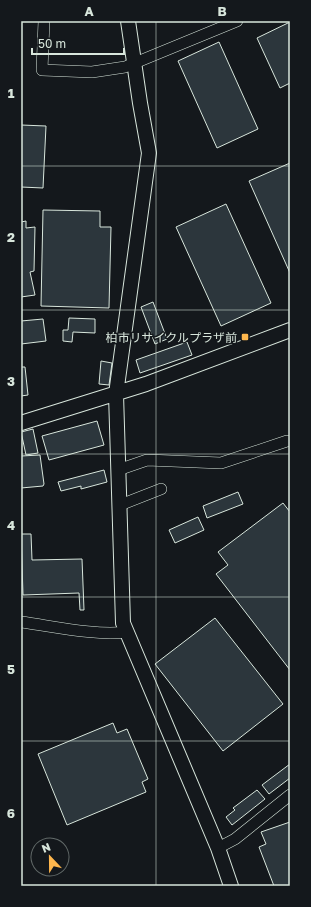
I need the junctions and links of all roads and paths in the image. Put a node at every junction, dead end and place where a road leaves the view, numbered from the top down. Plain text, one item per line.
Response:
1 (44, 21) edge
2 (128, 21) edge
3 (237, 21) edge
4 (134, 64) junction
5 (290, 330) edge
6 (116, 394) junction
7 (21, 423) edge
8 (287, 441) dead end
9 (118, 470) junction
10 (161, 489) dead end
11 (120, 505) junction
12 (21, 622) edge
13 (126, 632) junction
14 (290, 796) edge
15 (218, 848) junction
16 (231, 886) edge

1 - 4 street
2 - 4 street
3 - 4 street
4 - 6 street
5 - 6 street
6 - 7 street
6 - 9 street
8 - 9 street
9 - 11 street
10 - 11 street
11 - 13 street
12 - 13 street
13 - 15 street
14 - 15 street
15 - 16 street

